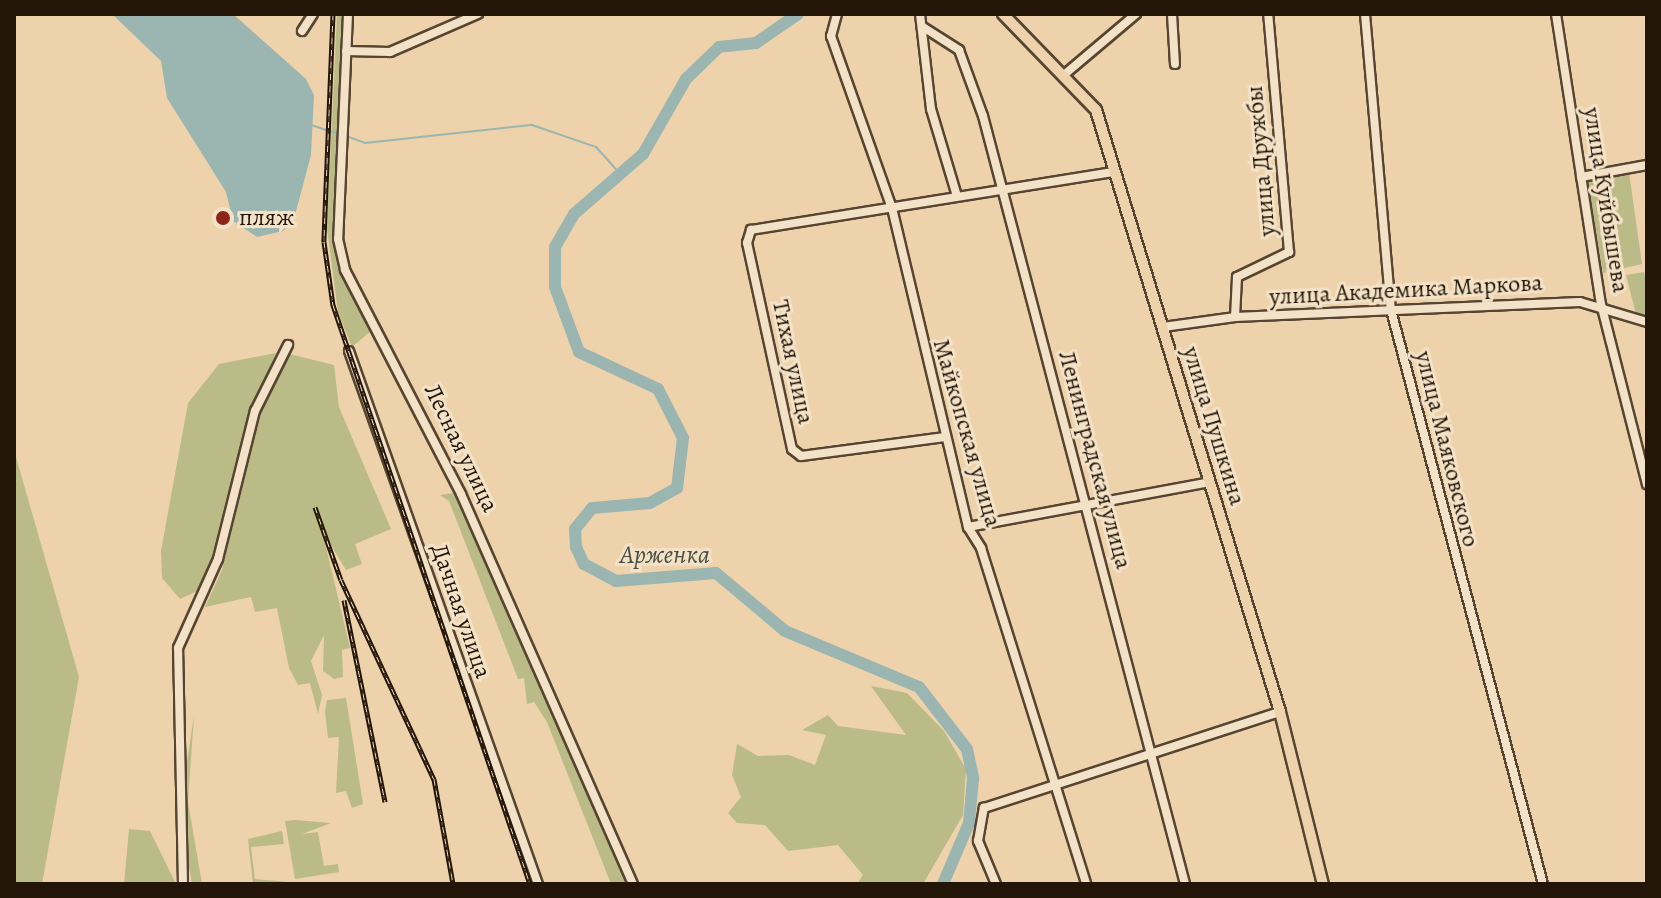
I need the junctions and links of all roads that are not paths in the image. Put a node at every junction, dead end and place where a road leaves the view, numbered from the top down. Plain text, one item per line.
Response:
1 (313, 14) edge
2 (348, 14) edge
3 (478, 14) edge
4 (837, 14) edge
5 (920, 14) edge
6 (1003, 14) edge
7 (1136, 14) edge
8 (1172, 14) edge
9 (1268, 14) edge
10 (1365, 14) edge
11 (1556, 14) edge
12 (923, 27) junction
13 (302, 31) dead end
14 (346, 51) junction
15 (1175, 64) dead end
16 (1065, 74) junction
17 (1647, 165) edge
18 (1115, 172) junction
19 (1581, 177) junction
20 (1003, 191) junction
21 (957, 196) junction
22 (892, 208) junction
23 (1601, 304) junction
24 (1391, 310) junction
25 (1235, 317) junction
26 (1647, 322) edge
27 (1163, 327) junction
28 (288, 345) dead end
29 (349, 351) dead end
30 (945, 437) junction
31 (1210, 482) junction
32 (1647, 484) edge
33 (1086, 504) junction
34 (968, 527) junction
35 (1280, 712) junction
36 (1152, 753) junction
37 (1055, 786) junction
38 (183, 884) edge
39 (538, 884) edge
40 (633, 884) edge
41 (996, 884) edge
42 (1086, 884) edge
43 (1185, 884) edge
44 (1323, 884) edge
45 (1543, 884) edge

1 - 13 street
2 - 14 street, Лесная улица
3 - 14 street
4 - 22 street, Майкопская улица
5 - 12 street
6 - 16 main road, улица Пушкина
7 - 16 street
8 - 15 street
9 - 25 street, улица Дружбы
10 - 24 street, улица Маяковского
11 - 19 street, улица Куйбышева
12 - 20 street, Ленинградская улица
12 - 21 street
14 - 40 street, Лесная улица
16 - 18 main road, улица Пушкина
17 - 19 street
18 - 20 street
18 - 27 main road, улица Пушкина
19 - 23 street, улица Куйбышева
20 - 21 street
20 - 33 street, Ленинградская улица
21 - 22 street
22 - 30 street, Майкопская улица
22 - 30 street, Тихая улица
23 - 24 street, улица Академика Маркова
23 - 26 street, улица Академика Маркова
23 - 32 street, улица Куйбышева
24 - 25 street, улица Академика Маркова
24 - 45 street, улица Маяковского
25 - 27 street, улица Академика Маркова
27 - 31 main road, улица Пушкина
28 - 38 street
29 - 39 street, Дачная улица
30 - 34 street, Майкопская улица
31 - 33 street
31 - 35 main road, улица Пушкина
33 - 34 street
33 - 36 street, Ленинградская улица
34 - 37 street, Майкопская улица
35 - 36 street
35 - 44 main road, улица Пушкина
36 - 37 street
36 - 43 street, Ленинградская улица
37 - 41 street
37 - 42 street, Майкопская улица

